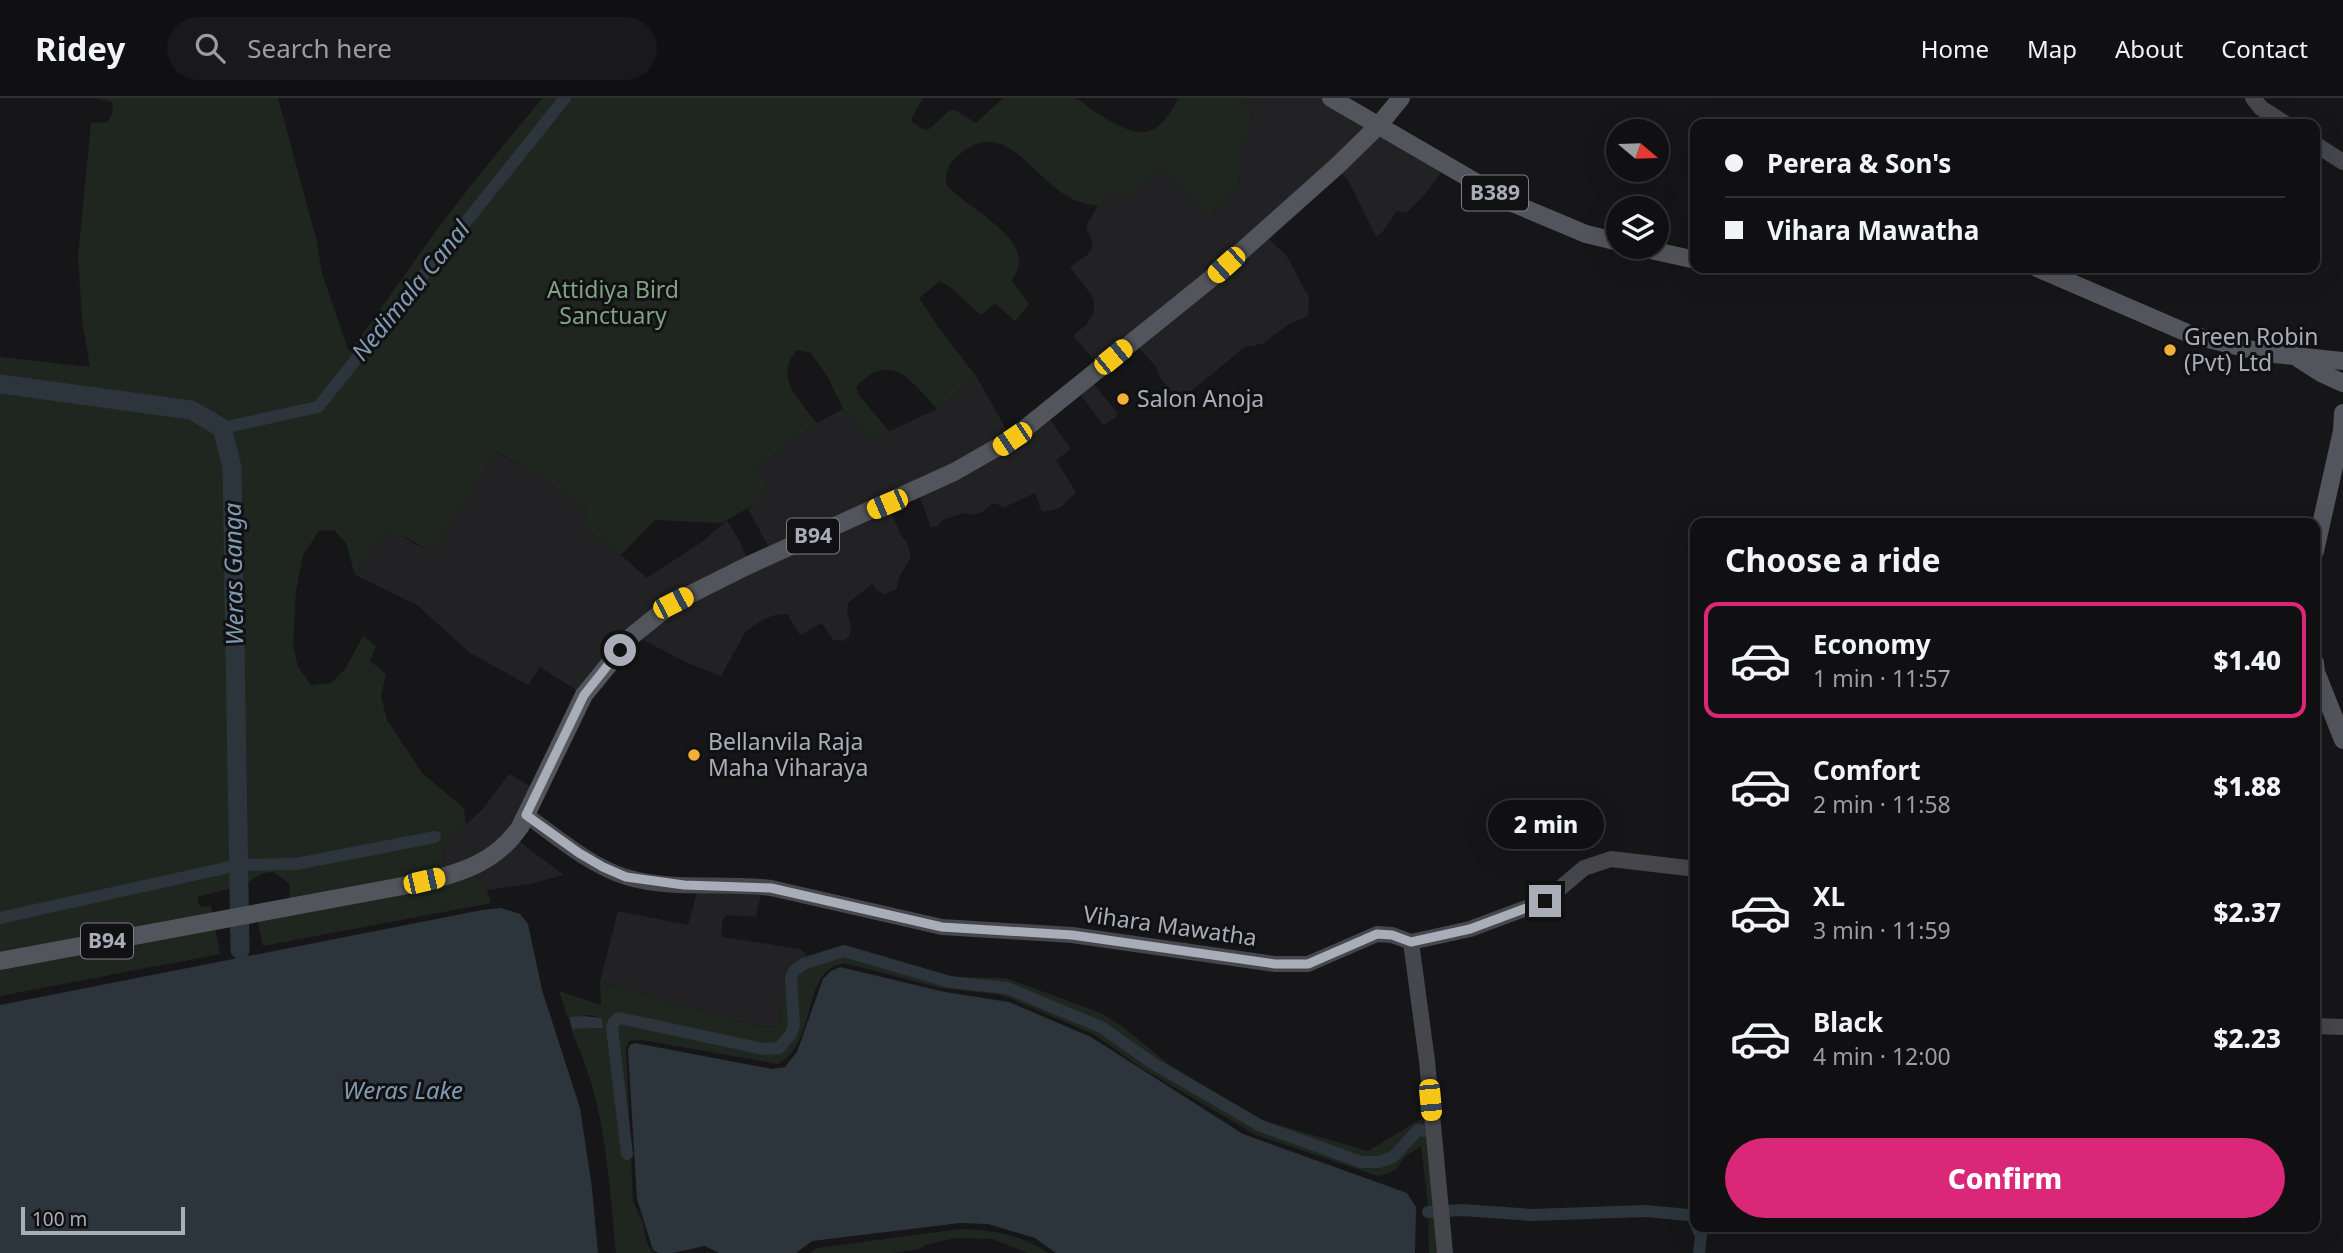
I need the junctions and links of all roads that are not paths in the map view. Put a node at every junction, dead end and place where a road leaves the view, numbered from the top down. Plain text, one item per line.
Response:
1 (1331, 98) edge
2 (1401, 98) edge
3 (2253, 98) edge
4 (2278, 119) edge
5 (1378, 126) junction
6 (2320, 147) edge
7 (2343, 162) edge
8 (1606, 239) edge
9 (1669, 254) edge
10 (1690, 259) edge
11 (2049, 273) edge
12 (2296, 357) junction
13 (2343, 361) edge
14 (2343, 383) edge
15 (2343, 413) edge
16 (2343, 430) edge
17 (2320, 529) edge
18 (2320, 681) edge
19 (2343, 740) edge
20 (526, 815) junction
21 (1690, 868) edge
22 (1411, 942) junction
23 (0, 961) edge
24 (2320, 1026) edge
25 (2343, 1027) edge
26 (1446, 1253) edge

1 - 5 main road, B389
2 - 5 main road, B94
3 - 4 street
5 - 8 main road, B389
5 - 20 main road, B94
6 - 7 street
9 - 10 main road
11 - 12 main road
12 - 13 main road
12 - 14 main road
15 - 16 main road
16 - 17 main road
18 - 19 main road
20 - 22 street, Vihara Mawatha
20 - 23 main road, B94
21 - 22 street, Vihara Mawatha
22 - 26 street
24 - 25 street

